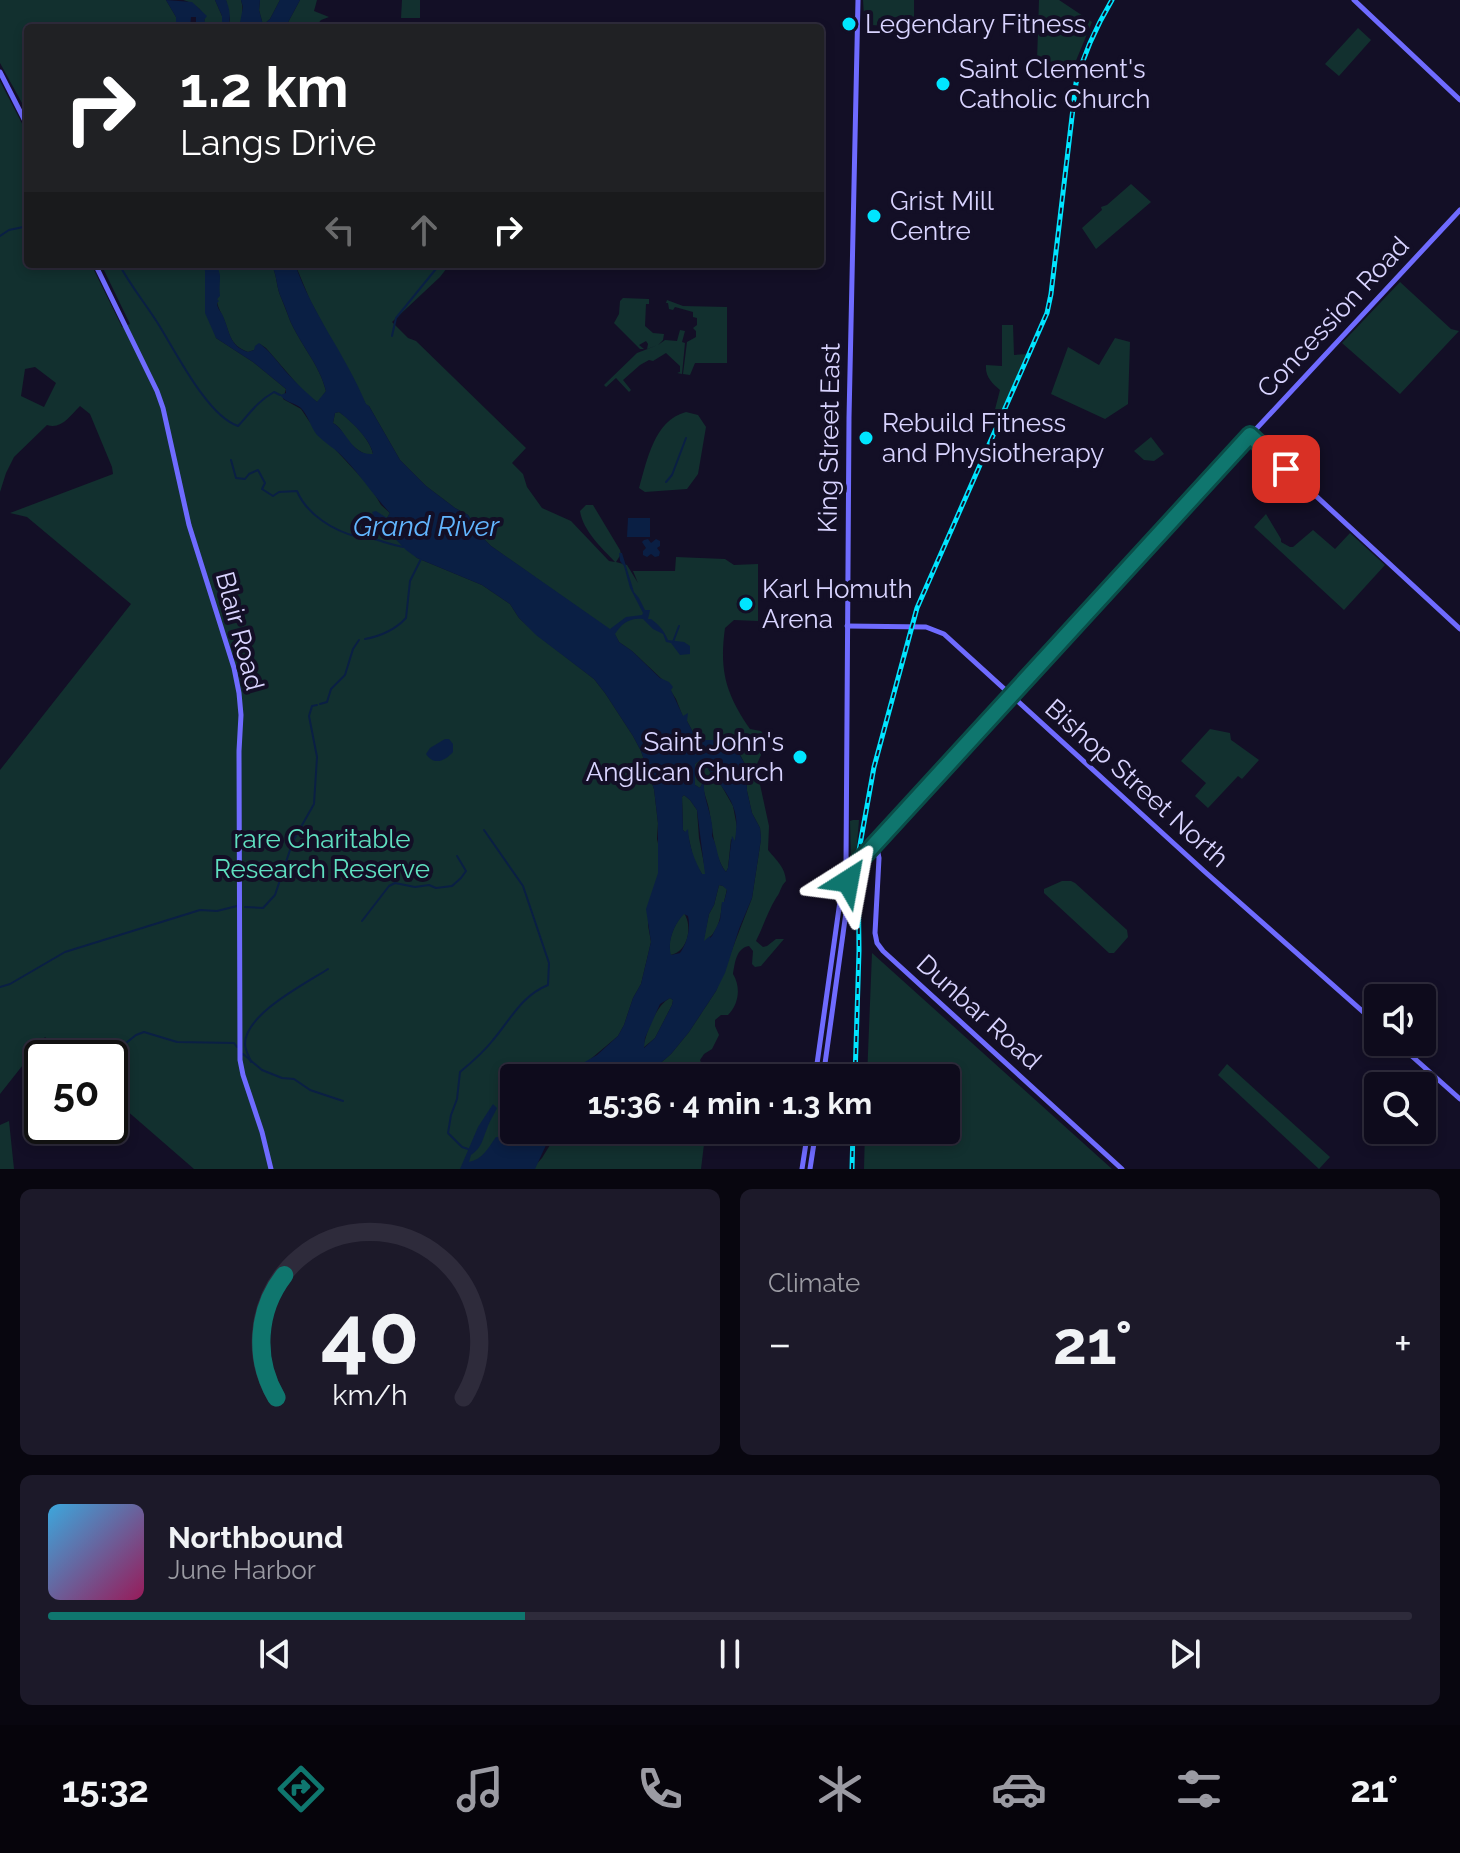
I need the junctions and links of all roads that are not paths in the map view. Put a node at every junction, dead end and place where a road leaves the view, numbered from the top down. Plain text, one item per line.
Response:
1 (858, 0) edge
2 (1354, 0) edge
3 (0, 72) edge
4 (1460, 100) edge
5 (24, 119) edge
6 (1460, 210) edge
7 (97, 268) edge
8 (1250, 435) junction
9 (847, 626) junction
10 (1460, 629) edge
11 (1011, 695) junction
12 (872, 847) junction
13 (847, 877) junction
14 (840, 929) junction
15 (1364, 1013) edge
16 (1412, 1056) edge
17 (817, 1064) edge
18 (825, 1064) edge
19 (1460, 1099) edge
20 (809, 1144) edge
21 (810, 1144) edge
22 (271, 1169) edge
23 (802, 1169) edge
24 (810, 1169) edge
25 (1122, 1169) edge

1 - 9 main road, King Street East
2 - 4 main road
3 - 5 main road
6 - 8 main road, Concession Road
7 - 22 main road, Blair Road
8 - 10 main road
8 - 11 main road, Concession Road
9 - 11 main road, Bishop Street North
9 - 13 main road, King Street East
11 - 12 main road, Concession Road
11 - 15 main road, Bishop Street North
12 - 13 main road, Concession Road
12 - 25 main road, Dunbar Road
13 - 14 main road, King Street East
14 - 17 main road
14 - 18 main road
16 - 19 main road
20 - 23 main road
21 - 24 main road

